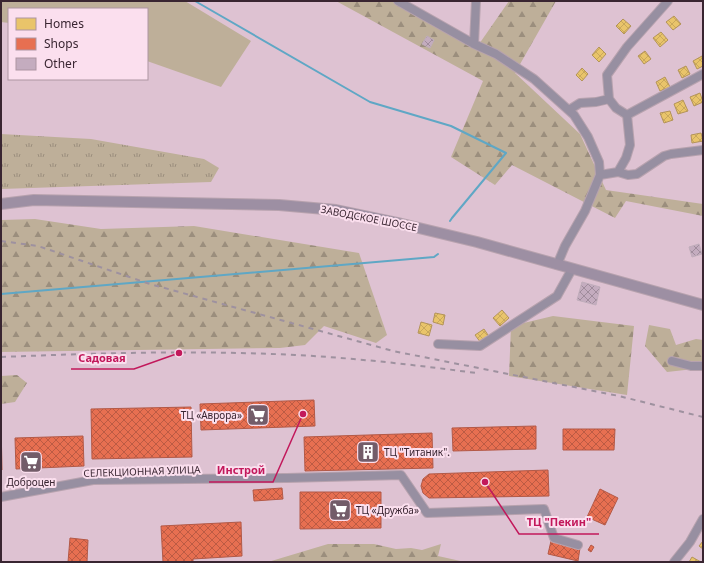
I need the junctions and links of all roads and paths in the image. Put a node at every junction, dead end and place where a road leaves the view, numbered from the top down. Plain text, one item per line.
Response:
1 (398, 1) edge
2 (476, 1) edge
3 (668, 1) edge
4 (474, 44) junction
5 (703, 74) edge
6 (609, 99) junction
7 (569, 110) junction
8 (627, 115) junction
9 (703, 150) edge
10 (618, 172) junction
11 (600, 175) junction
12 (1, 204) edge
13 (557, 265) junction
14 (572, 269) junction
15 (703, 305) edge
16 (438, 344) dead end
17 (672, 361) dead end
18 (703, 366) edge
19 (1, 496) edge
20 (703, 519) edge
21 (578, 545) dead end
22 (674, 562) edge

1 - 4 street
2 - 4 street
3 - 6 street
4 - 7 street
5 - 8 street
6 - 7 street
6 - 8 street
7 - 11 street
8 - 10 street
9 - 10 street
10 - 11 street
11 - 13 street
12 - 13 main road, ЗАВОДСКОЕ ШОССЕ
13 - 14 main road, ЗАВОДСКОЕ ШОССЕ
14 - 15 main road, ЗАВОДСКОЕ ШОССЕ
14 - 16 street
17 - 18 street
19 - 21 street, СЕЛЕКЦИОННАЯ УЛИЦА
20 - 22 street

